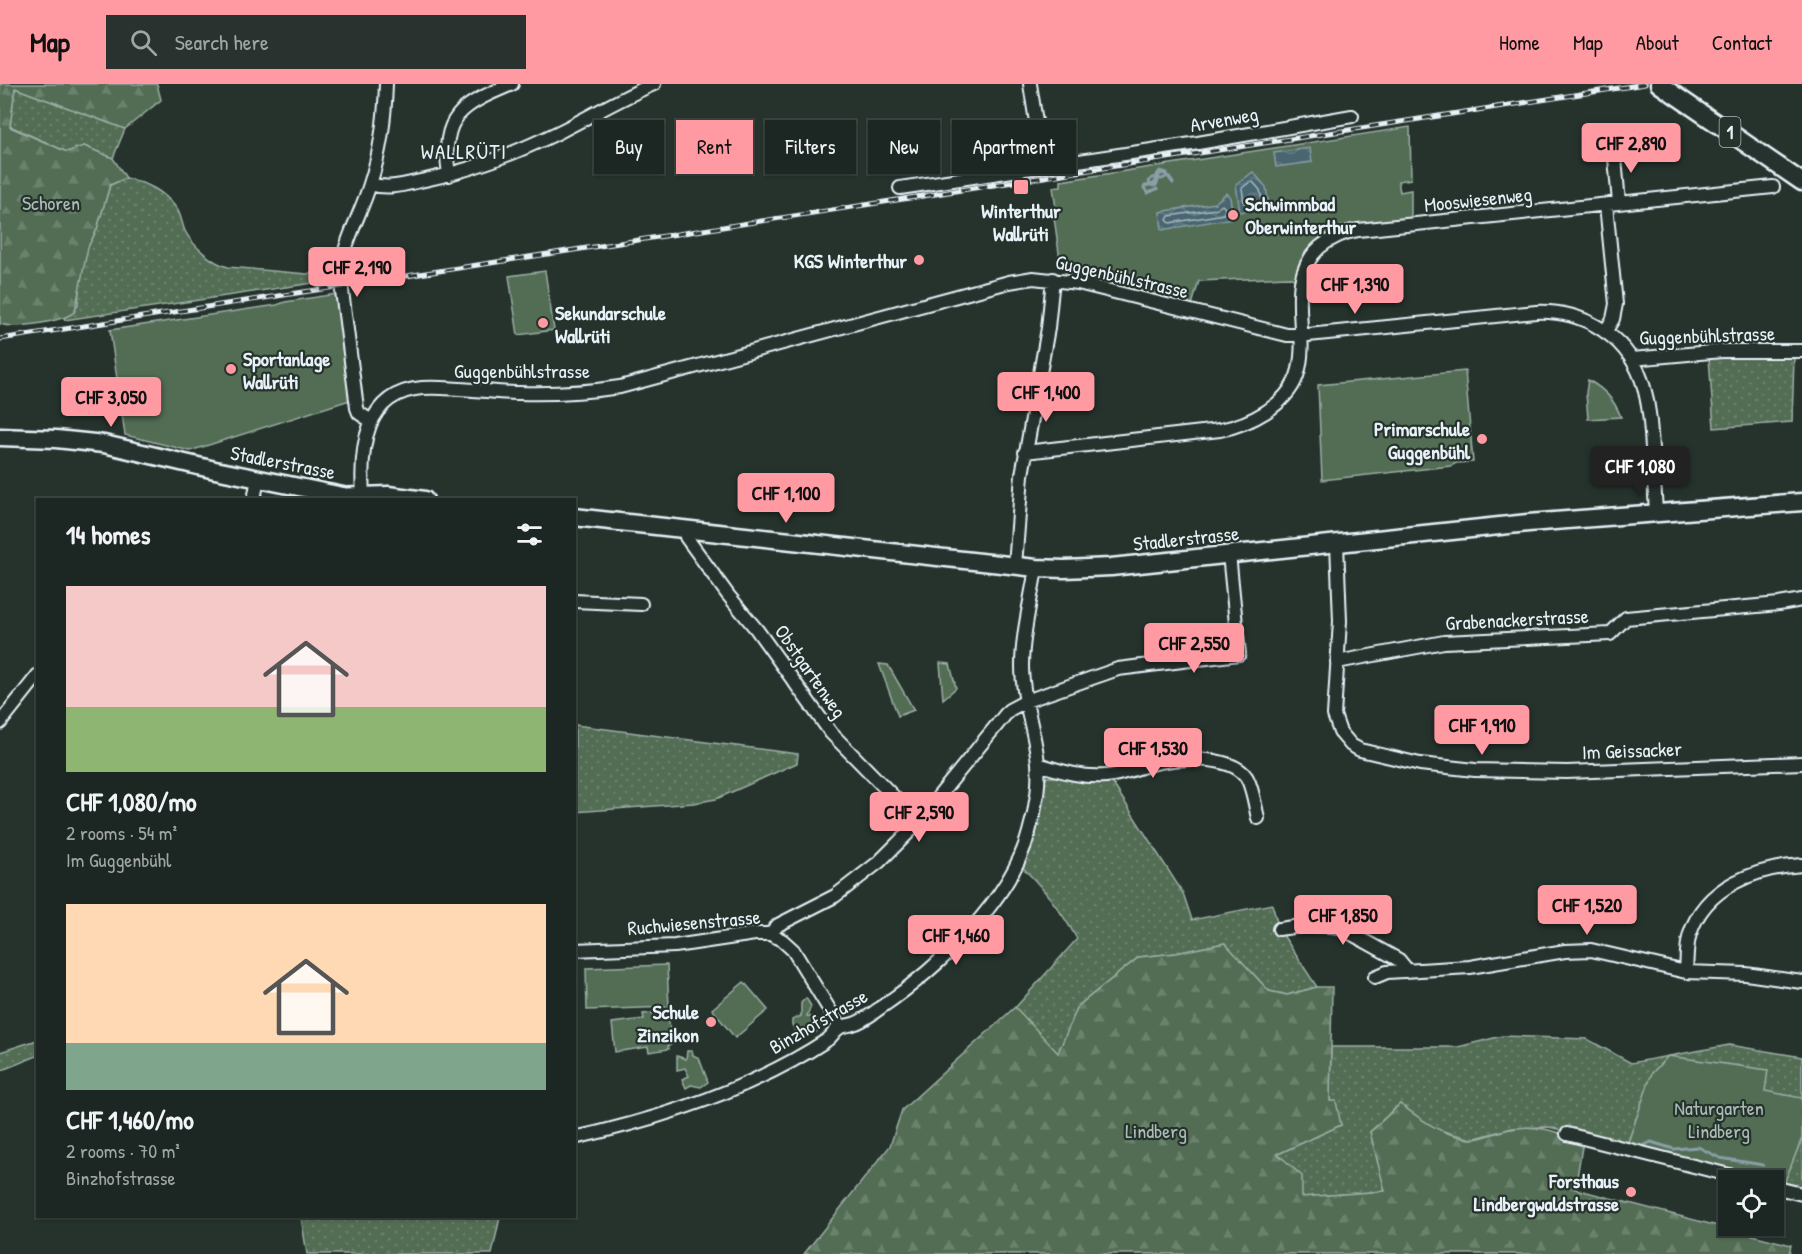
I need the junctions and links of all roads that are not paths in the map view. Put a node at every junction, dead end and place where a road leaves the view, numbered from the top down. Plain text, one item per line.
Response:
1 (386, 84) edge
2 (512, 84) edge
3 (654, 84) edge
4 (1030, 84) edge
5 (1659, 84) edge
6 (1352, 116) dead end
7 (1036, 120) edge
8 (1614, 147) dead end
9 (1076, 161) edge
10 (991, 174) edge
11 (449, 175) junction
12 (1802, 182) edge
13 (370, 184) junction
14 (1773, 187) dead end
15 (900, 188) dead end
16 (1619, 203) junction
17 (1606, 205) junction
18 (1053, 279) junction
19 (1605, 332) junction
20 (1302, 336) junction
21 (1802, 351) edge
22 (1632, 359) junction
23 (371, 421) junction
24 (0, 437) edge
25 (1026, 452) junction
26 (256, 488) edge
27 (368, 496) edge
28 (396, 498) edge
29 (1802, 502) edge
30 (1656, 513) junction
31 (576, 517) edge
32 (687, 530) junction
33 (1337, 543) junction
34 (1229, 554) junction
35 (1015, 566) junction
36 (1036, 568) junction
37 (1802, 600) edge
38 (576, 601) edge
39 (641, 604) dead end
40 (1337, 662) junction
41 (36, 678) edge
42 (1026, 700) junction
43 (0, 723) edge
44 (1802, 763) edge
45 (1038, 764) junction
46 (1258, 819) dead end
47 (912, 829) junction
48 (1802, 866) edge
49 (1279, 928) dead end
50 (770, 934) junction
51 (576, 950) edge
52 (1408, 971) junction
53 (1686, 972) junction
54 (1374, 977) dead end
55 (1802, 982) edge
56 (840, 1027) junction
57 (1567, 1134) dead end
58 (576, 1137) edge
59 (1718, 1172) edge
60 (1784, 1190) edge
61 (1802, 1194) edge

1 - 13 street
2 - 11 street
3 - 11 street
4 - 7 street
5 - 12 main road, 1
6 - 9 street, Arvenweg
8 - 16 street
10 - 15 street, Arvenweg
11 - 13 street
13 - 23 street
14 - 16 street, Mooswiesenweg
16 - 17 street, Mooswiesenweg
17 - 19 street
17 - 20 street, Mooswiesenweg
18 - 20 street, Guggenbühlstrasse
18 - 23 street, Guggenbühlstrasse
18 - 25 street
19 - 20 street, Guggenbühlstrasse
19 - 22 street, Guggenbühlstrasse
20 - 25 street, Mooswiesenweg
21 - 22 street, Guggenbühlstrasse
22 - 30 street
23 - 27 street, Guggenbühlstrasse
24 - 26 main road, Stadlerstrasse
25 - 35 street
26 - 27 main road, Stadlerstrasse
27 - 28 main road, Stadlerstrasse
29 - 30 main road, Stadlerstrasse
30 - 33 main road, Stadlerstrasse
31 - 32 main road, Stadlerstrasse
32 - 35 main road, Stadlerstrasse
32 - 47 street, Obstgartenweg
33 - 34 main road, Stadlerstrasse
33 - 40 street, Im Geissacker
34 - 36 main road, Stadlerstrasse
34 - 42 street
35 - 36 main road, Stadlerstrasse
36 - 42 street, Binzhofstrasse
37 - 40 street, Grabenackerstrasse
38 - 39 street
40 - 44 street, Im Geissacker
41 - 43 street
42 - 45 street, Binzhofstrasse
42 - 47 street
45 - 46 street
45 - 56 street, Binzhofstrasse
47 - 50 street
48 - 53 street
49 - 52 street
50 - 51 street, Ruchwiesenstrasse
50 - 56 street, Ruchwiesenstrasse
52 - 53 street
52 - 54 street
53 - 55 street
56 - 58 street, Binzhofstrasse
57 - 59 street
60 - 61 street

